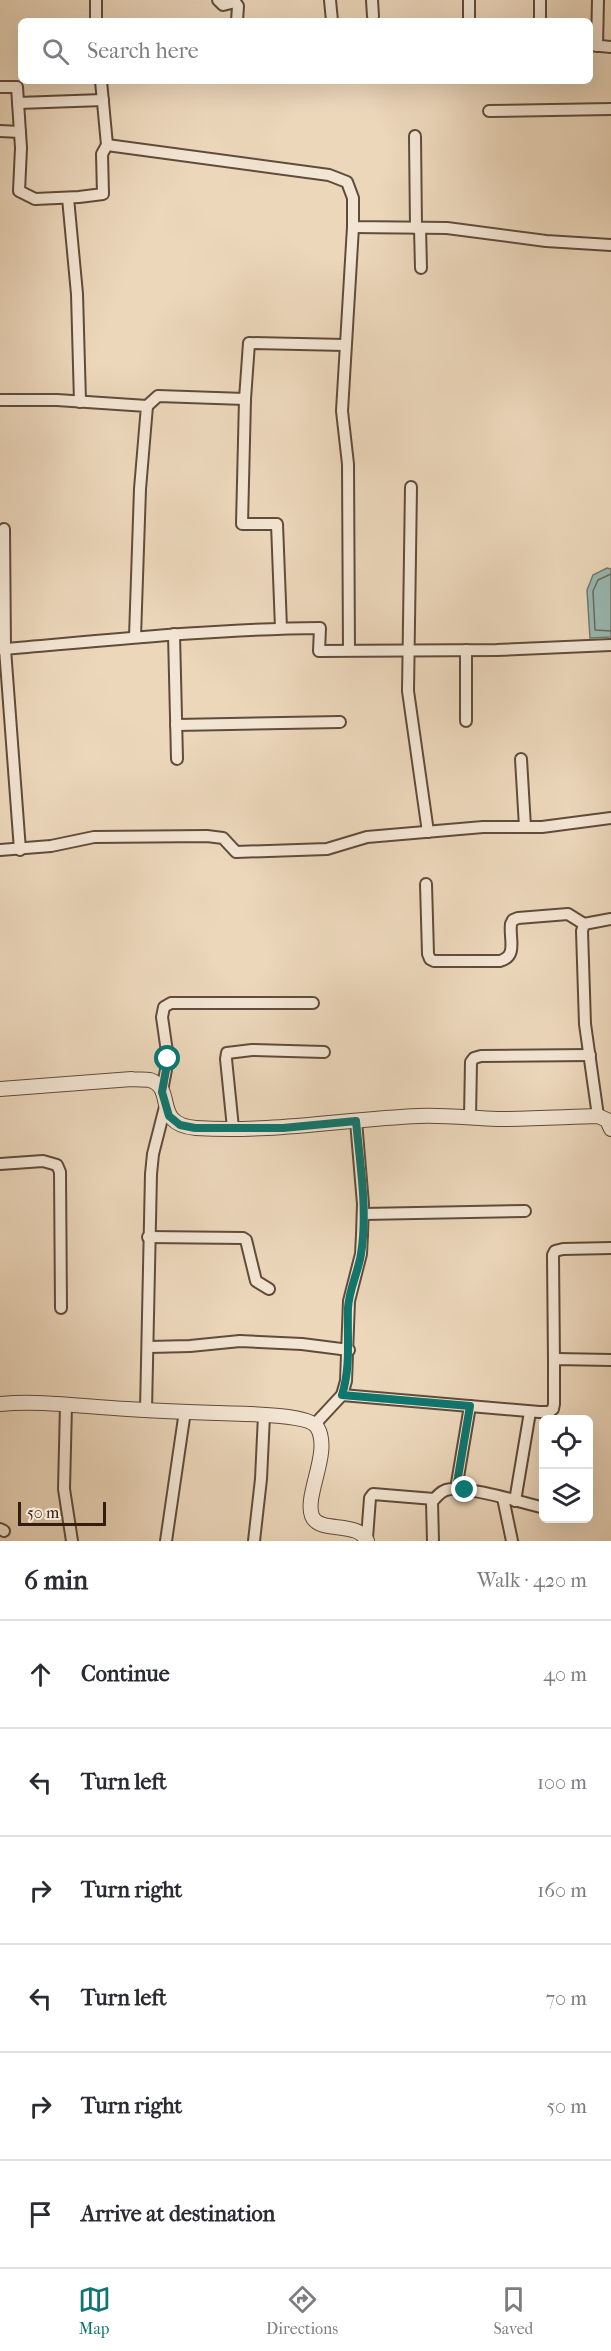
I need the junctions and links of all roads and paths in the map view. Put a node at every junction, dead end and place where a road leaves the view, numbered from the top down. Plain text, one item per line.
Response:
1 (96, 0) edge
2 (218, 0) edge
3 (330, 0) edge
4 (372, 0) edge
5 (469, 0) edge
6 (540, 0) edge
7 (598, 0) edge
8 (373, 16) dead end
9 (96, 18) edge
10 (237, 18) edge
11 (332, 18) edge
12 (469, 18) edge
13 (540, 18) edge
14 (594, 46) edge
15 (611, 47) edge
16 (101, 84) edge
17 (0, 87) edge
18 (103, 100) junction
19 (18, 103) junction
20 (611, 109) edge
21 (489, 111) dead end
22 (0, 131) edge
23 (20, 132) junction
24 (415, 136) dead end
25 (106, 145) junction
26 (68, 198) junction
27 (353, 227) junction
28 (418, 228) junction
29 (611, 245) edge
30 (421, 268) dead end
31 (345, 345) junction
32 (0, 399) edge
33 (245, 399) junction
34 (80, 402) junction
35 (147, 406) junction
36 (411, 487) dead end
37 (4, 529) dead end
38 (281, 628) junction
39 (174, 634) junction
40 (135, 637) junction
41 (611, 645) edge
42 (2, 649) edge
43 (409, 649) junction
44 (349, 650) junction
45 (466, 650) junction
46 (466, 721) dead end
47 (340, 722) dead end
48 (176, 725) junction
49 (177, 759) dead end
50 (521, 759) dead end
51 (611, 818) edge
52 (525, 827) junction
53 (428, 832) junction
54 (0, 850) edge
55 (20, 850) junction
56 (426, 884) dead end
57 (611, 919) edge
58 (584, 924) junction
59 (313, 1003) dead end
60 (324, 1052) dead end
61 (590, 1055) junction
62 (0, 1089) edge
63 (164, 1097) junction
64 (598, 1116) junction
65 (470, 1117) junction
66 (356, 1121) junction
67 (233, 1128) junction
68 (611, 1129) edge
69 (0, 1164) edge
70 (525, 1210) dead end
71 (363, 1214) junction
72 (148, 1237) junction
73 (611, 1248) edge
74 (269, 1289) dead end
75 (61, 1308) dead end
76 (149, 1347) junction
77 (349, 1350) junction
78 (611, 1360) edge
79 (554, 1361) junction
80 (342, 1395) junction
81 (0, 1404) edge
82 (66, 1405) junction
83 (470, 1406) junction
84 (146, 1410) junction
85 (185, 1412) junction
86 (530, 1412) junction
87 (264, 1415) junction
88 (315, 1424) junction
89 (456, 1489) junction
90 (503, 1498) junction
91 (434, 1499) junction
92 (515, 1501) junction
93 (539, 1507) edge
94 (367, 1540) edge
95 (72, 1541) edge
96 (166, 1541) edge
97 (254, 1541) edge
98 (433, 1541) edge
99 (512, 1541) edge

1 - 9 street
2 - 10 street
3 - 11 street
4 - 8 street
5 - 12 street
6 - 13 street
7 - 14 street
14 - 15 street
16 - 18 street
17 - 19 street
18 - 19 street
18 - 25 street
19 - 23 street
20 - 21 street
22 - 23 street
23 - 26 street
24 - 28 street
25 - 26 street
25 - 27 street
26 - 34 street
27 - 28 street
27 - 31 street
28 - 29 street
28 - 30 street
31 - 33 street
31 - 44 street
32 - 34 street
33 - 35 street
33 - 38 street
34 - 35 street
35 - 40 street
36 - 43 street
37 - 42 street
38 - 39 street
38 - 44 street
39 - 40 street
39 - 48 street
40 - 42 street
41 - 45 street
42 - 55 street
43 - 44 street
43 - 45 street
43 - 53 street
45 - 46 street
47 - 48 street
48 - 49 street
50 - 52 street
51 - 52 street
52 - 53 street
53 - 55 street
54 - 55 street
56 - 58 street
57 - 58 street
58 - 61 street
59 - 63 street
60 - 67 street
61 - 64 street
61 - 65 street
62 - 63 street
63 - 67 street
63 - 72 street
64 - 65 street
64 - 68 street
65 - 66 street
66 - 67 street
66 - 71 street
69 - 75 street
70 - 71 street
71 - 77 street
72 - 74 street
72 - 76 street
73 - 79 street
76 - 77 street
76 - 84 street
77 - 80 street
78 - 79 street
79 - 86 street
80 - 83 street
80 - 88 street
81 - 82 street
82 - 84 street
82 - 95 street
83 - 86 street
83 - 89 street
84 - 85 street
85 - 87 street
85 - 96 street
86 - 92 street
87 - 88 street
87 - 97 street
88 - 94 street
89 - 90 street
89 - 91 street
90 - 92 street
90 - 99 street
91 - 94 street
91 - 98 street
92 - 93 street

